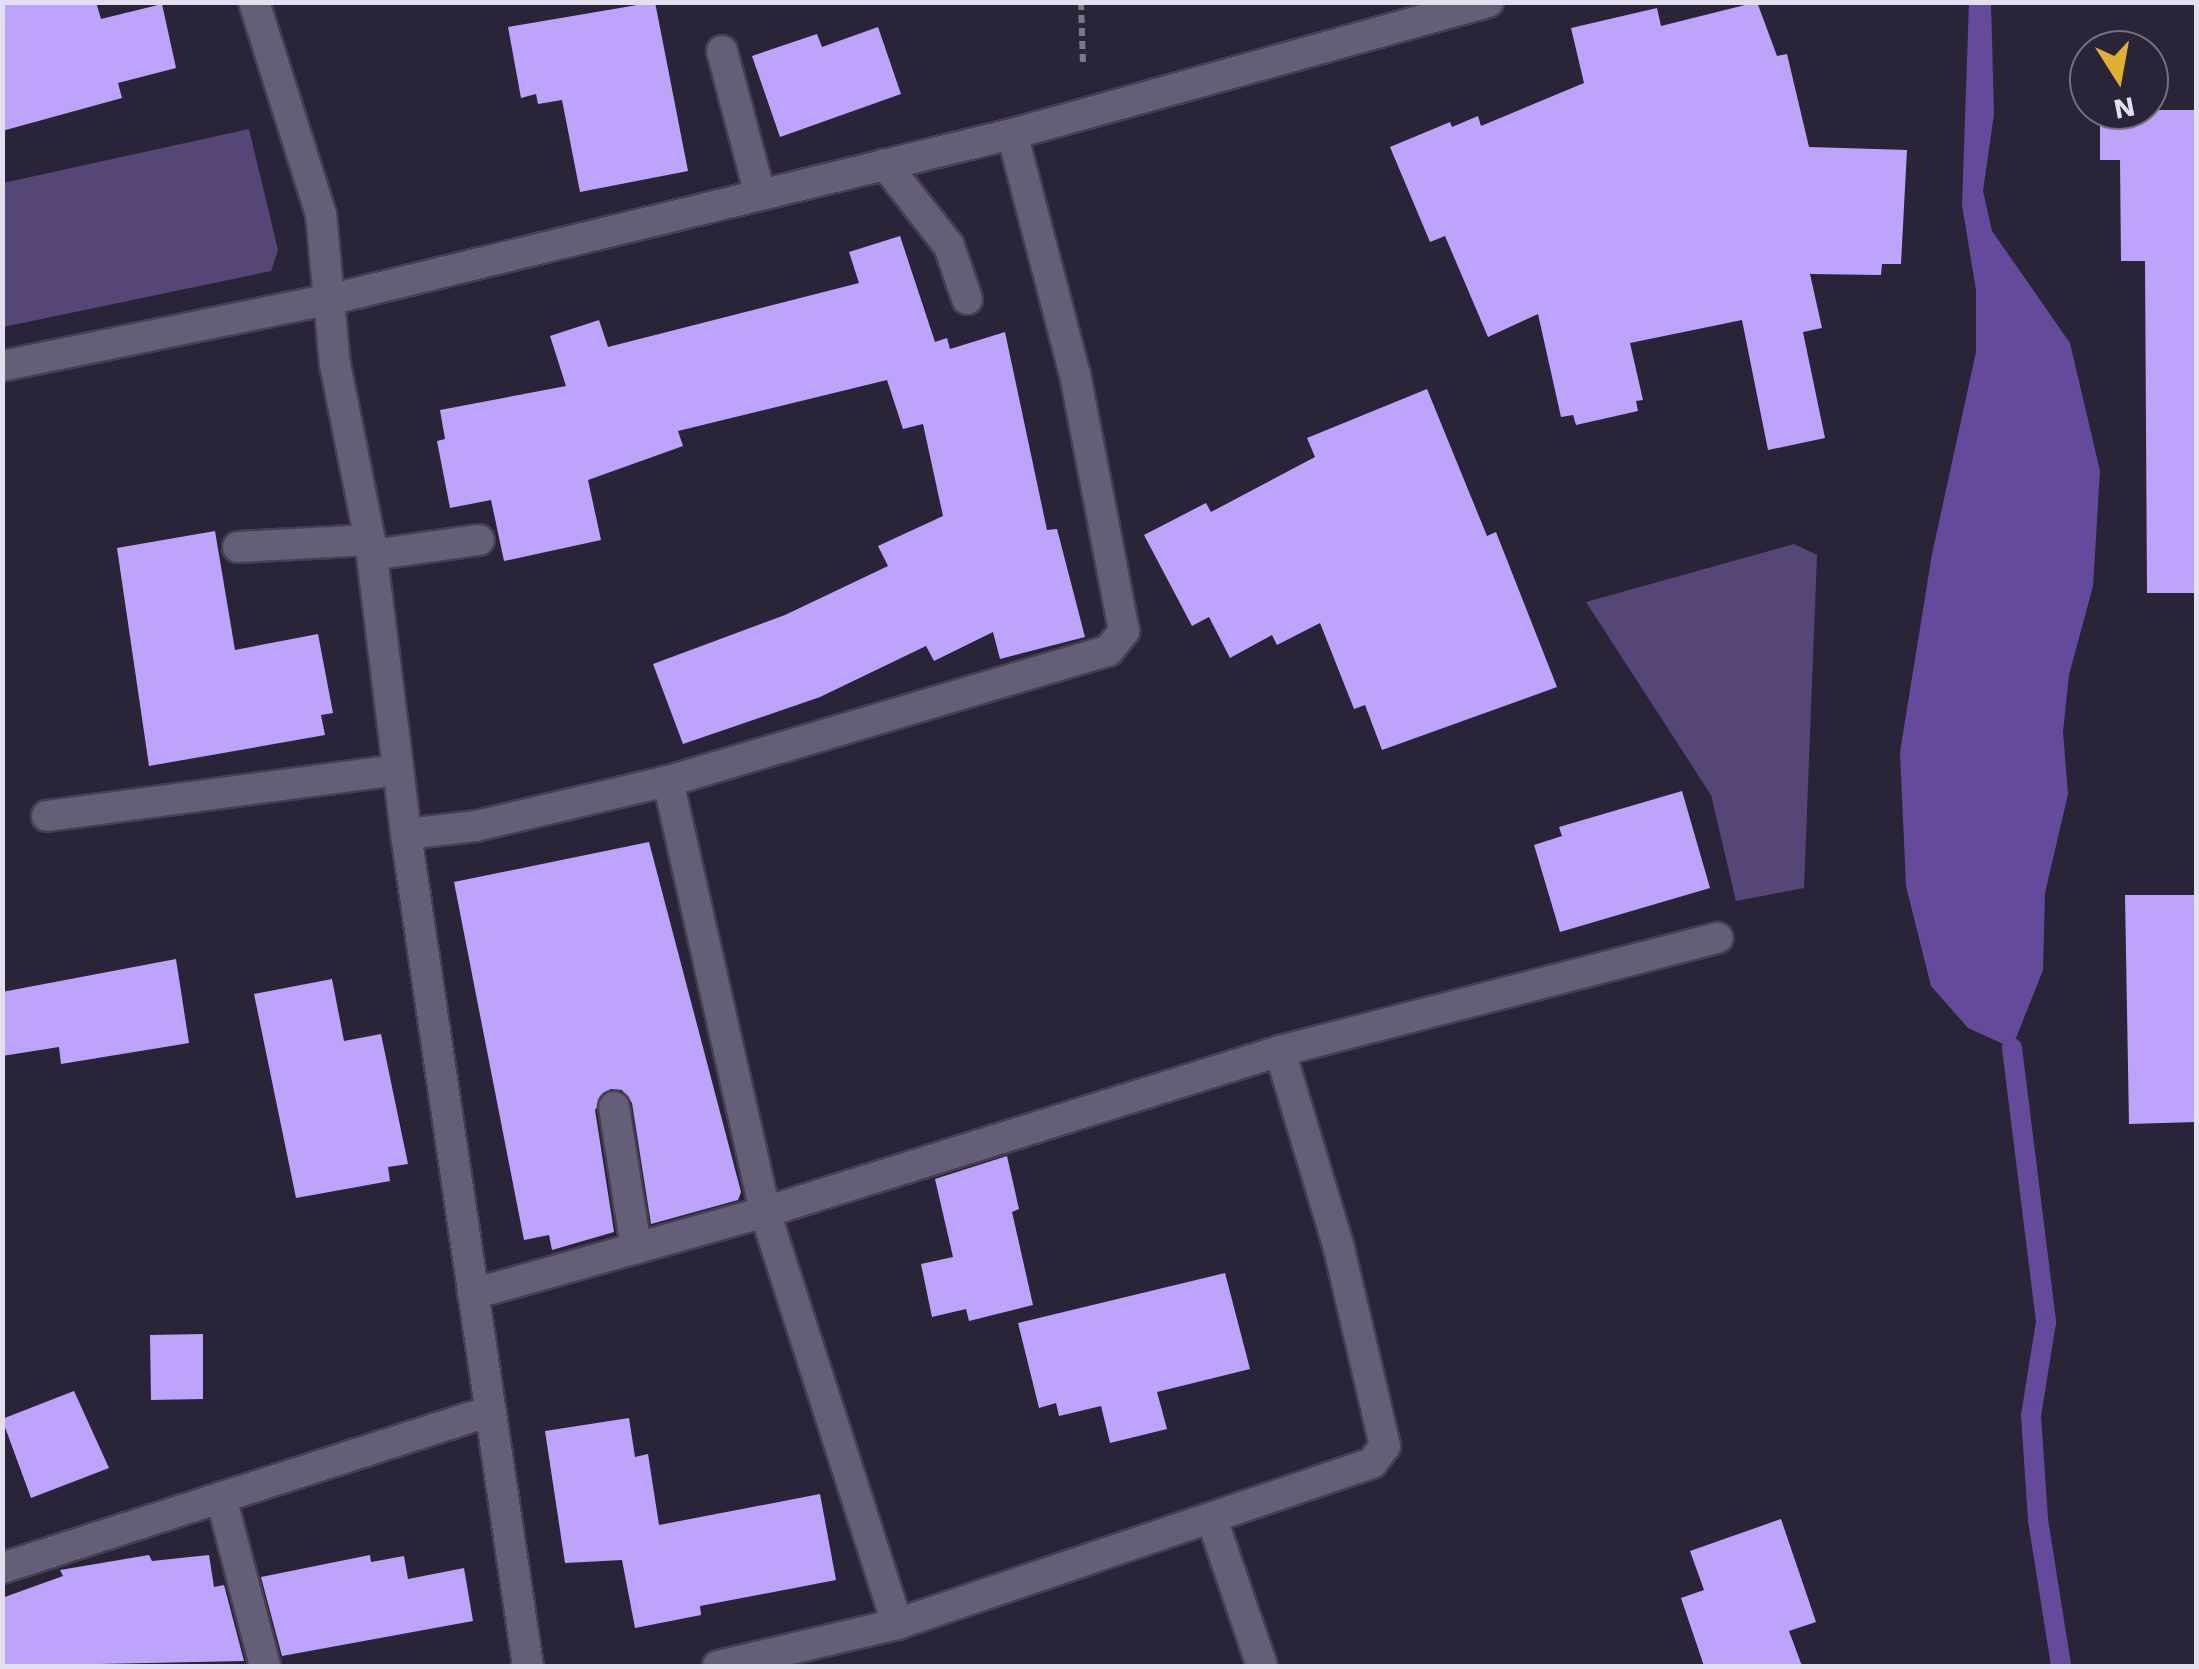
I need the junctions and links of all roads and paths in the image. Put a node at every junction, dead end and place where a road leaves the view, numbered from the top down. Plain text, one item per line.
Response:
1 (254, 2) edge
2 (1081, 2) edge
3 (1488, 2) edge
4 (722, 50) dead end
5 (1085, 112) junction
6 (1012, 134) junction
7 (886, 164) junction
8 (760, 195) junction
9 (966, 299) dead end
10 (332, 300) junction
11 (2, 366) edge
12 (478, 540) dead end
13 (238, 547) dead end
14 (371, 547) junction
15 (398, 770) junction
16 (668, 780) junction
17 (47, 816) dead end
18 (406, 834) junction
19 (1718, 938) dead end
20 (1280, 1050) junction
21 (614, 1107) dead end
22 (764, 1212) junction
23 (636, 1248) junction
24 (472, 1294) junction
25 (487, 1412) junction
26 (221, 1497) junction
27 (1212, 1519) junction
28 (2, 1568) edge
29 (897, 1624) junction
30 (265, 1666) edge
31 (528, 1666) edge
32 (718, 1666) edge
33 (1262, 1666) edge

1 - 10 street
2 - 5 path
3 - 5 street
4 - 8 street
5 - 6 street
6 - 7 street
6 - 16 street
7 - 8 street
7 - 9 street
8 - 10 street
10 - 11 street
10 - 14 street
12 - 14 street
13 - 14 street
14 - 15 street
15 - 17 street
15 - 18 street
16 - 18 street
16 - 22 street
18 - 24 street
19 - 20 street
20 - 22 street
20 - 27 street
21 - 23 street
22 - 23 street
22 - 29 street
23 - 24 street
24 - 25 street
25 - 26 street
25 - 31 street
26 - 28 street
26 - 30 street
27 - 29 street
27 - 33 street
29 - 32 street

